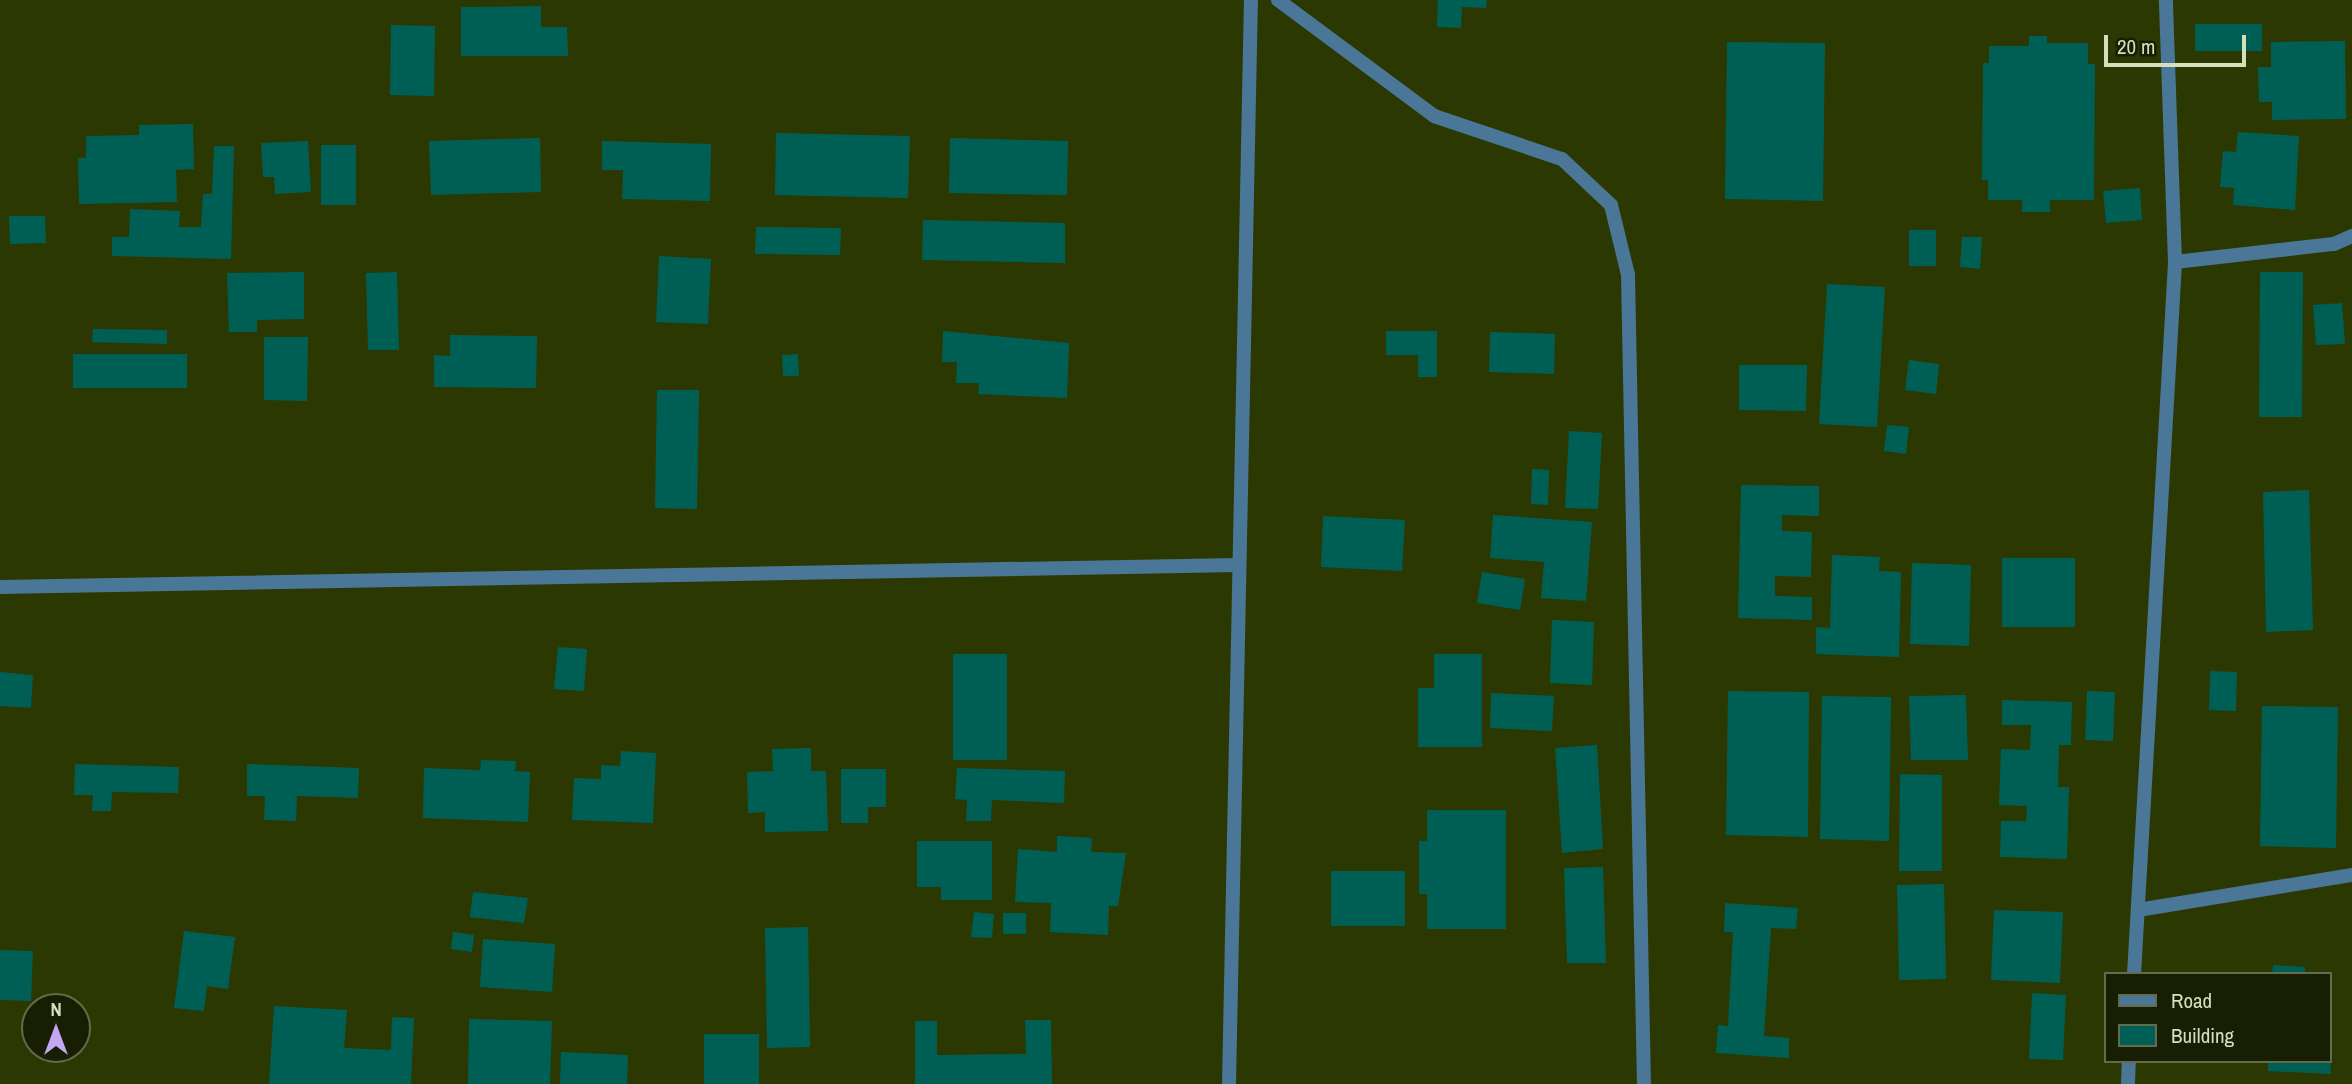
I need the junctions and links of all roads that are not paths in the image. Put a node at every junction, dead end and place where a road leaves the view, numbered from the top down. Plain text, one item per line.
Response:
1 (1251, 0) edge
2 (1278, 0) edge
3 (2166, 0) edge
4 (2352, 236) edge
5 (2175, 262) junction
6 (1238, 565) junction
7 (0, 587) edge
8 (2352, 875) edge
9 (2138, 910) junction
10 (2134, 972) edge
11 (2129, 1063) edge
12 (1229, 1084) edge
13 (1644, 1084) edge
14 (2128, 1084) edge

1 - 6 street
2 - 13 street
3 - 5 street
4 - 5 street
5 - 9 street
6 - 7 street
6 - 12 street
8 - 9 street
9 - 10 street
11 - 14 street

